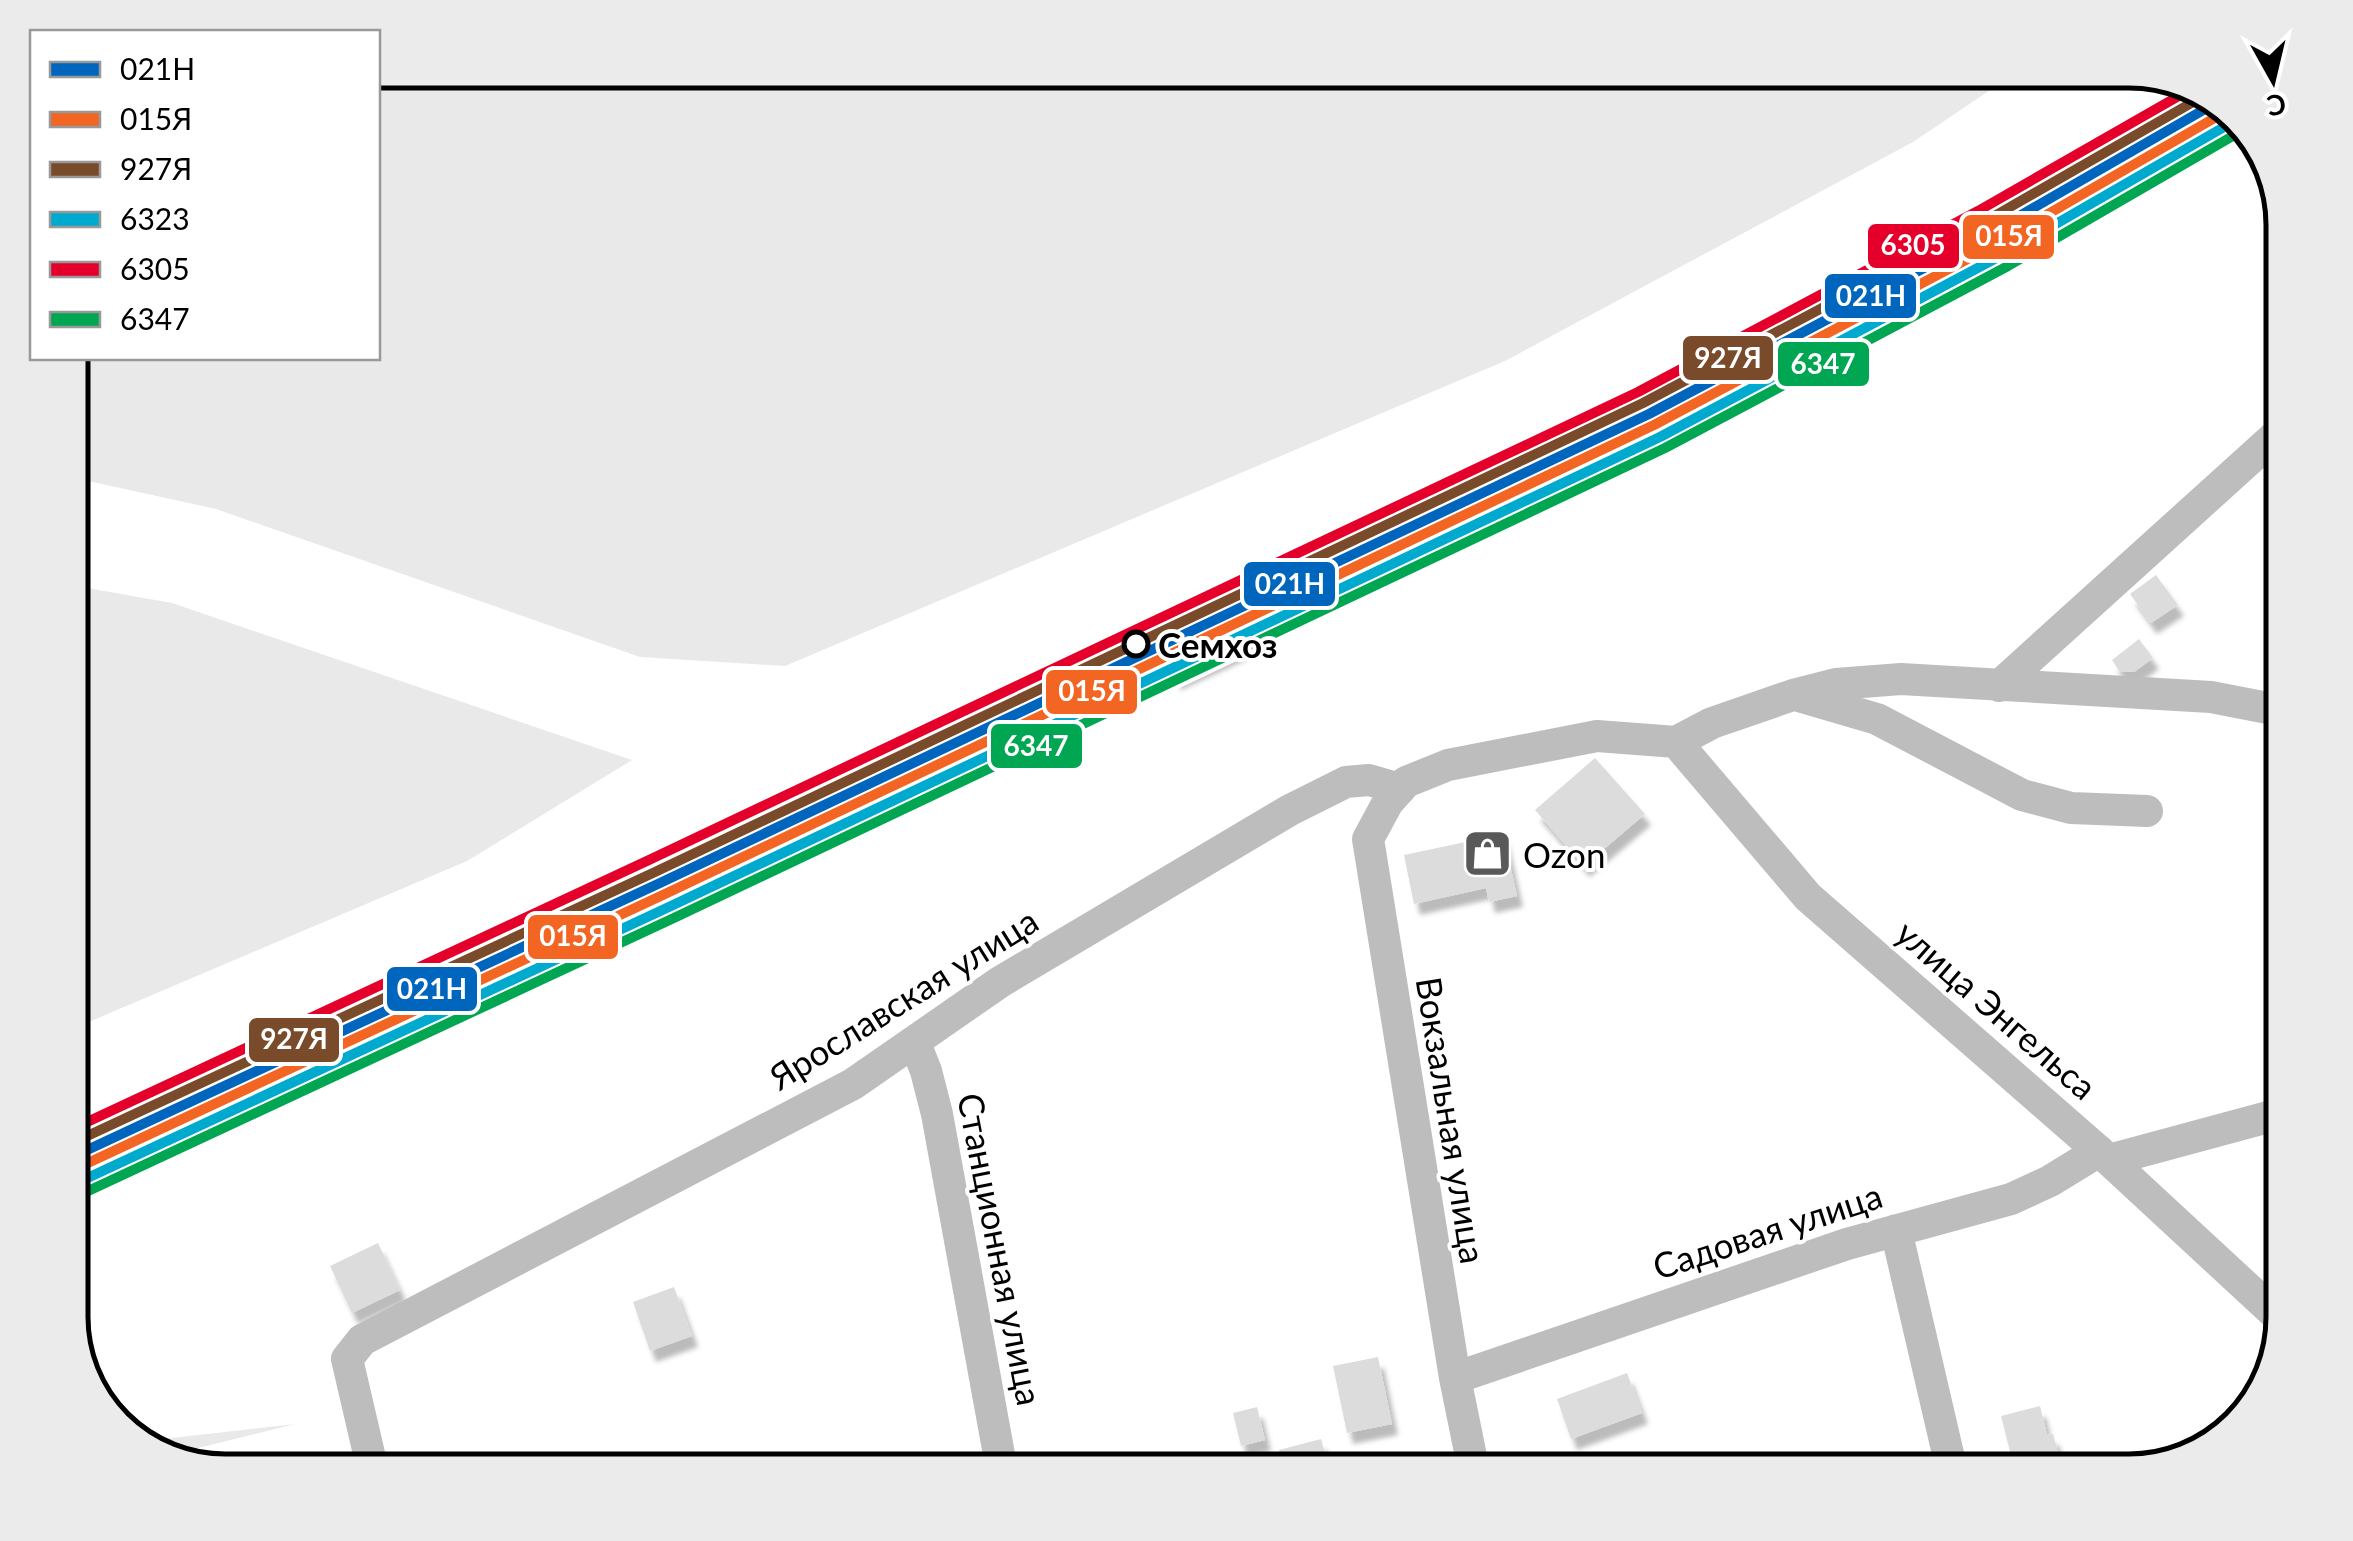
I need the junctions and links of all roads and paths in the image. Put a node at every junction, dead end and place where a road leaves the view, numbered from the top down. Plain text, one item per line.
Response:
1 (2266, 444) edge
2 (1999, 686) junction
3 (1793, 694) junction
4 (2266, 708) edge
5 (1676, 742) junction
6 (1400, 789) junction
7 (2146, 811) dead end
8 (915, 1043) junction
9 (2266, 1117) edge
10 (2104, 1155) junction
11 (1896, 1230) junction
12 (2266, 1305) edge
13 (1455, 1378) junction
14 (370, 1454) edge
15 (999, 1454) edge
16 (1471, 1454) edge
17 (1948, 1454) edge

1 - 2 street
2 - 3 street
2 - 4 street
3 - 5 street
3 - 7 street
5 - 6 street
5 - 10 street, улица Энгельса
6 - 8 street, Ярославская улица
6 - 13 street, Вокзальная улица
8 - 14 street, Ярославская улица
8 - 15 street, Станционная улица
9 - 10 street, Садовая улица
10 - 11 street, Садовая улица
10 - 12 street, улица Энгельса
11 - 13 street, Садовая улица
11 - 17 street
13 - 16 street, Вокзальная улица

